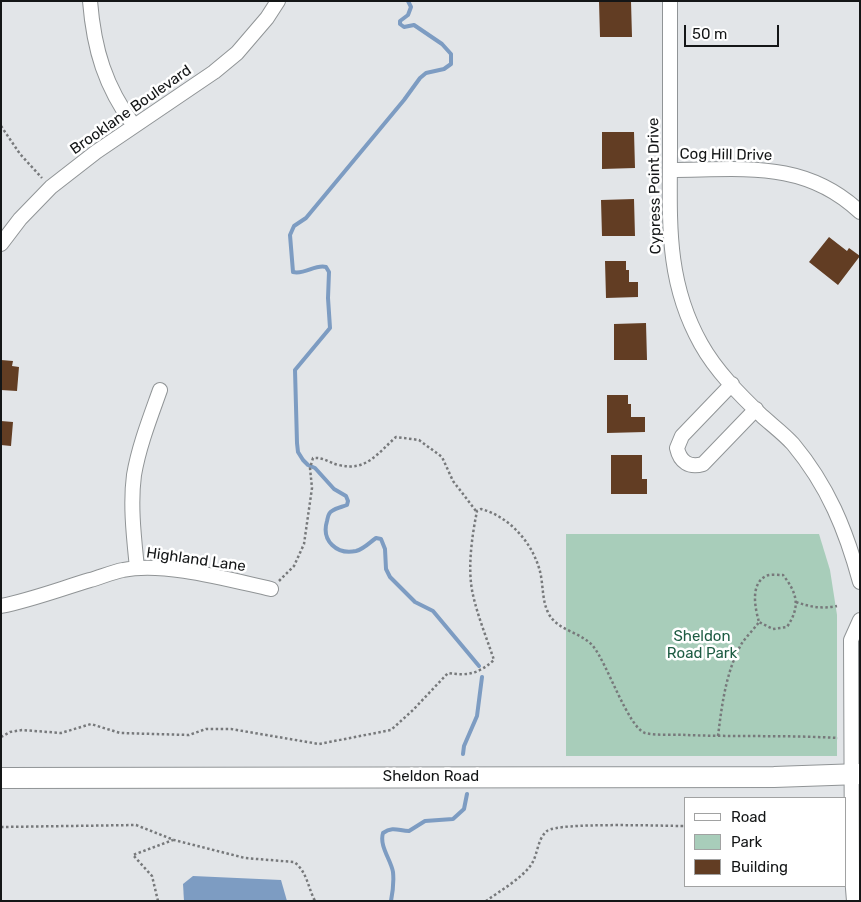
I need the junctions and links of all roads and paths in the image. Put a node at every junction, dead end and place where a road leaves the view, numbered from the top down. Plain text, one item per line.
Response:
1 (90, 1) edge
2 (278, 1) edge
3 (670, 1) edge
4 (1, 126) edge
5 (134, 126) junction
6 (670, 170) junction
7 (51, 187) junction
8 (860, 212) edge
9 (1, 244) edge
10 (732, 384) junction
11 (160, 390) dead end
12 (756, 410) junction
13 (477, 512) junction
14 (137, 568) junction
15 (860, 582) edge
16 (271, 589) joint
17 (796, 602) junction
18 (1, 606) edge
19 (837, 606) dead end
20 (860, 620) edge
21 (759, 622) junction
22 (718, 736) junction
23 (1, 737) edge
24 (852, 739) junction
25 (856, 774) edge
26 (1, 778) edge
27 (684, 826) edge
28 (1, 827) edge
29 (174, 840) junction
30 (158, 901) edge
31 (315, 901) edge
32 (486, 901) edge
33 (854, 901) edge

1 - 5 street
2 - 5 street, Brooklane Boulevard
3 - 6 street, Cypress Point Drive
4 - 7 path
5 - 7 street, Brooklane Boulevard
6 - 8 street, Cog Hill Drive
6 - 10 street, Cypress Point Drive
7 - 9 street, Brooklane Boulevard
10 - 12 street, Cypress Point Drive
10 - 12 street
11 - 14 street
12 - 15 street, Cypress Point Drive
13 - 16 path
13 - 22 path
13 - 23 path
14 - 16 street, Highland Lane
14 - 18 street, Highland Lane
17 - 19 path
17 - 21 path
17 - 21 path
20 - 24 street
21 - 22 path
22 - 24 path
24 - 25 street
25 - 26 main road, Sheldon Road
25 - 33 street
27 - 32 path
28 - 29 path
29 - 30 path
29 - 31 path

